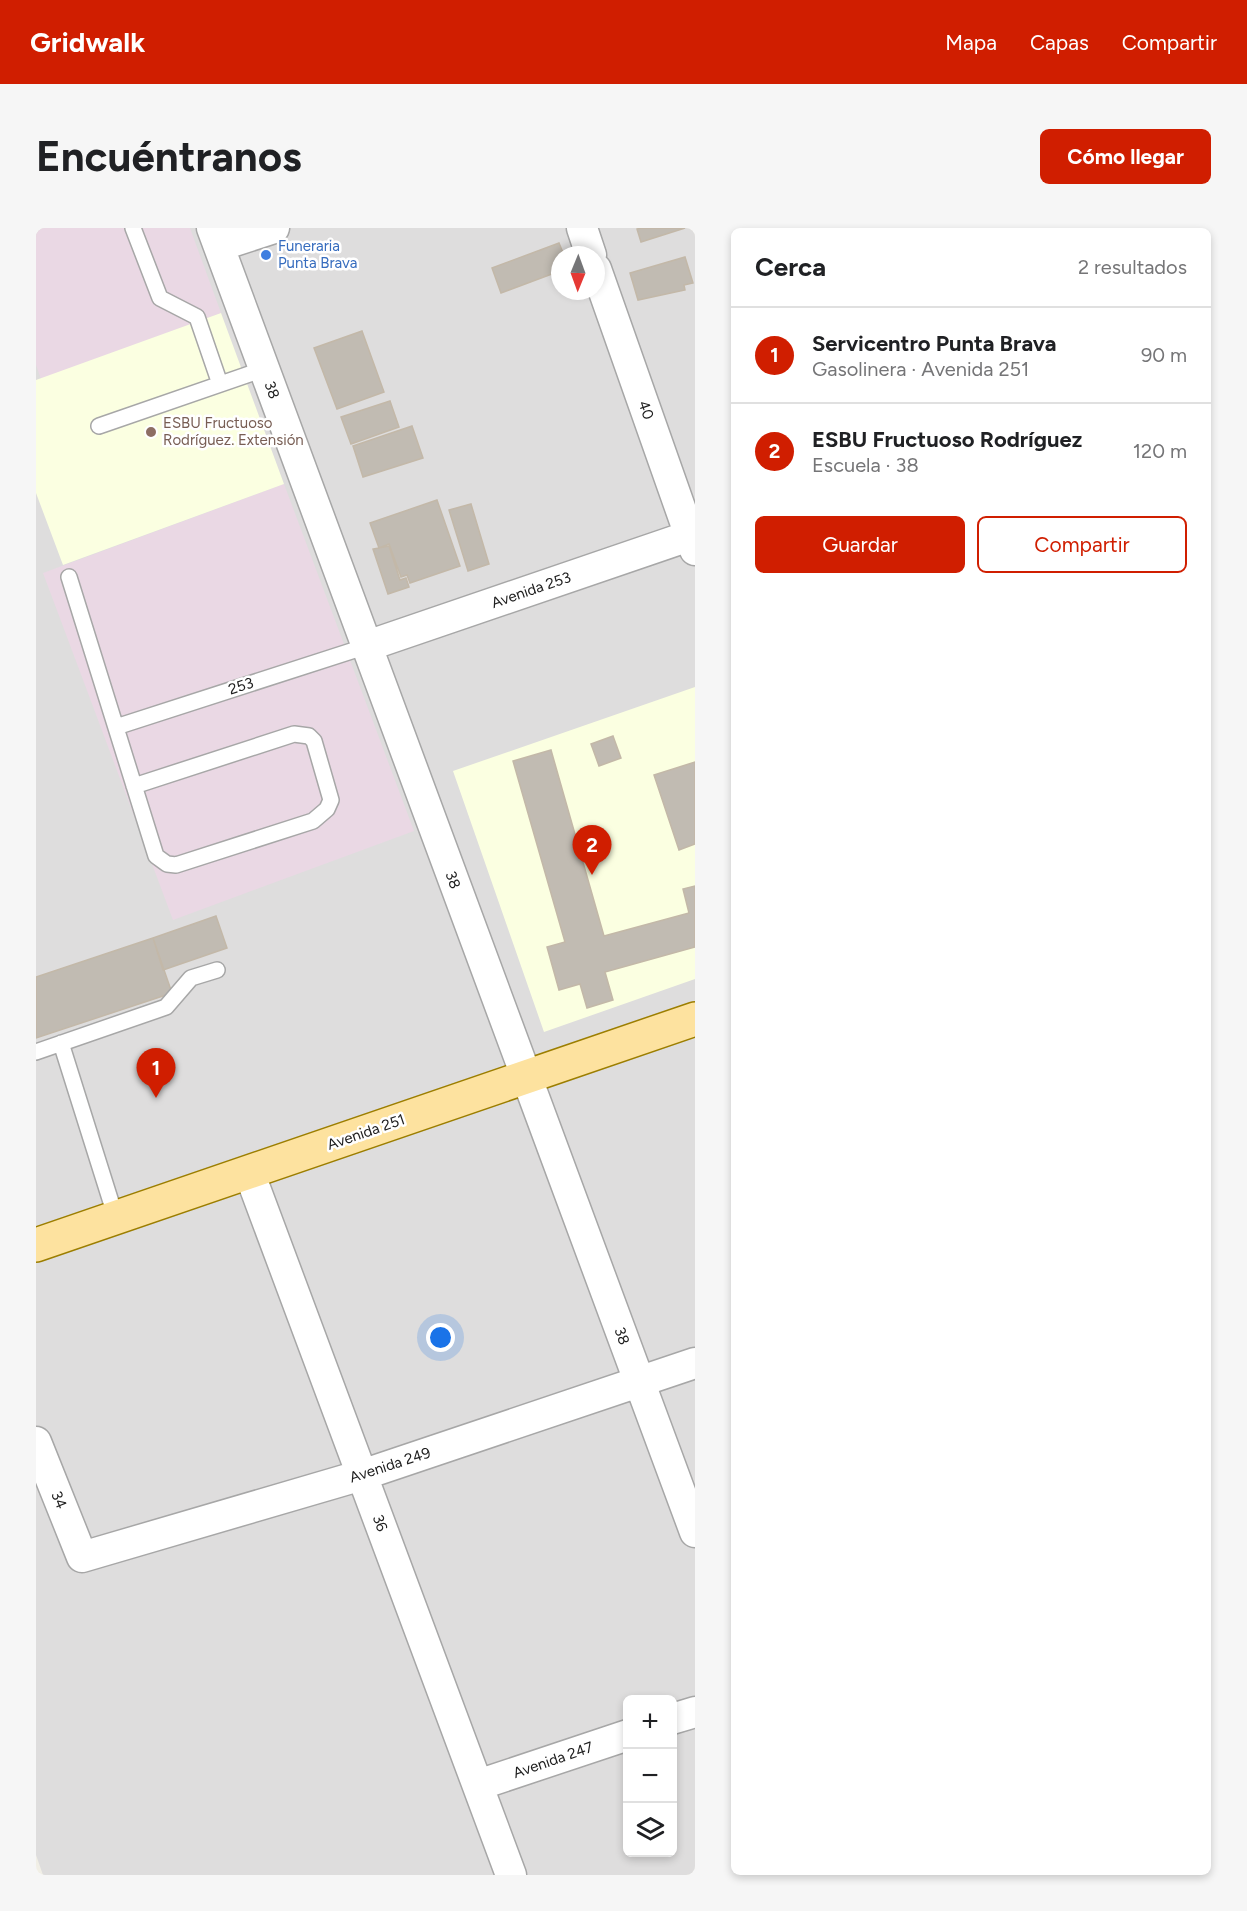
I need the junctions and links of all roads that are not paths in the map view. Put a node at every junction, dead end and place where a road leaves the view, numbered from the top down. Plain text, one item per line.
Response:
1 (133, 228) edge
2 (274, 228) edge
3 (582, 228) edge
4 (215, 237) edge
5 (588, 246) edge
6 (605, 294) edge
7 (264, 369) junction
8 (220, 384) junction
9 (99, 426) dead end
10 (693, 540) edge
11 (69, 577) dead end
12 (367, 646) junction
13 (116, 727) junction
14 (134, 786) junction
15 (217, 970) dead end
16 (695, 1019) edge
17 (61, 1043) junction
18 (36, 1052) edge
19 (526, 1077) junction
20 (249, 1172) junction
21 (116, 1218) junction
22 (36, 1245) edge
23 (695, 1363) edge
24 (640, 1382) junction
25 (36, 1442) edge
26 (362, 1475) junction
27 (695, 1532) edge
28 (82, 1557) joint
29 (695, 1712) edge
30 (677, 1717) edge
31 (623, 1735) edge
32 (478, 1785) junction
33 (511, 1875) edge

1 - 8 lane
2 - 4 street
3 - 5 street
4 - 7 street, 38
6 - 10 street, 40
7 - 8 lane
7 - 12 street, 38
8 - 9 lane
10 - 12 street, Avenida 253
11 - 13 lane
12 - 13 lane, 253
12 - 19 street, 38
13 - 14 lane
14 - 14 lane
15 - 17 lane
16 - 19 main road, Avenida 251
17 - 18 lane
17 - 21 lane
19 - 20 main road, Avenida 251
19 - 24 street, 38
20 - 21 main road, Avenida 251
20 - 26 street, 36
21 - 22 main road, Avenida 251
23 - 24 street, Avenida 249
24 - 26 street, Avenida 249
24 - 27 street, 38
25 - 28 street, 34
26 - 28 street, Avenida 249
26 - 32 street, 36
29 - 30 street
31 - 32 street, Avenida 247
32 - 33 street, 36

